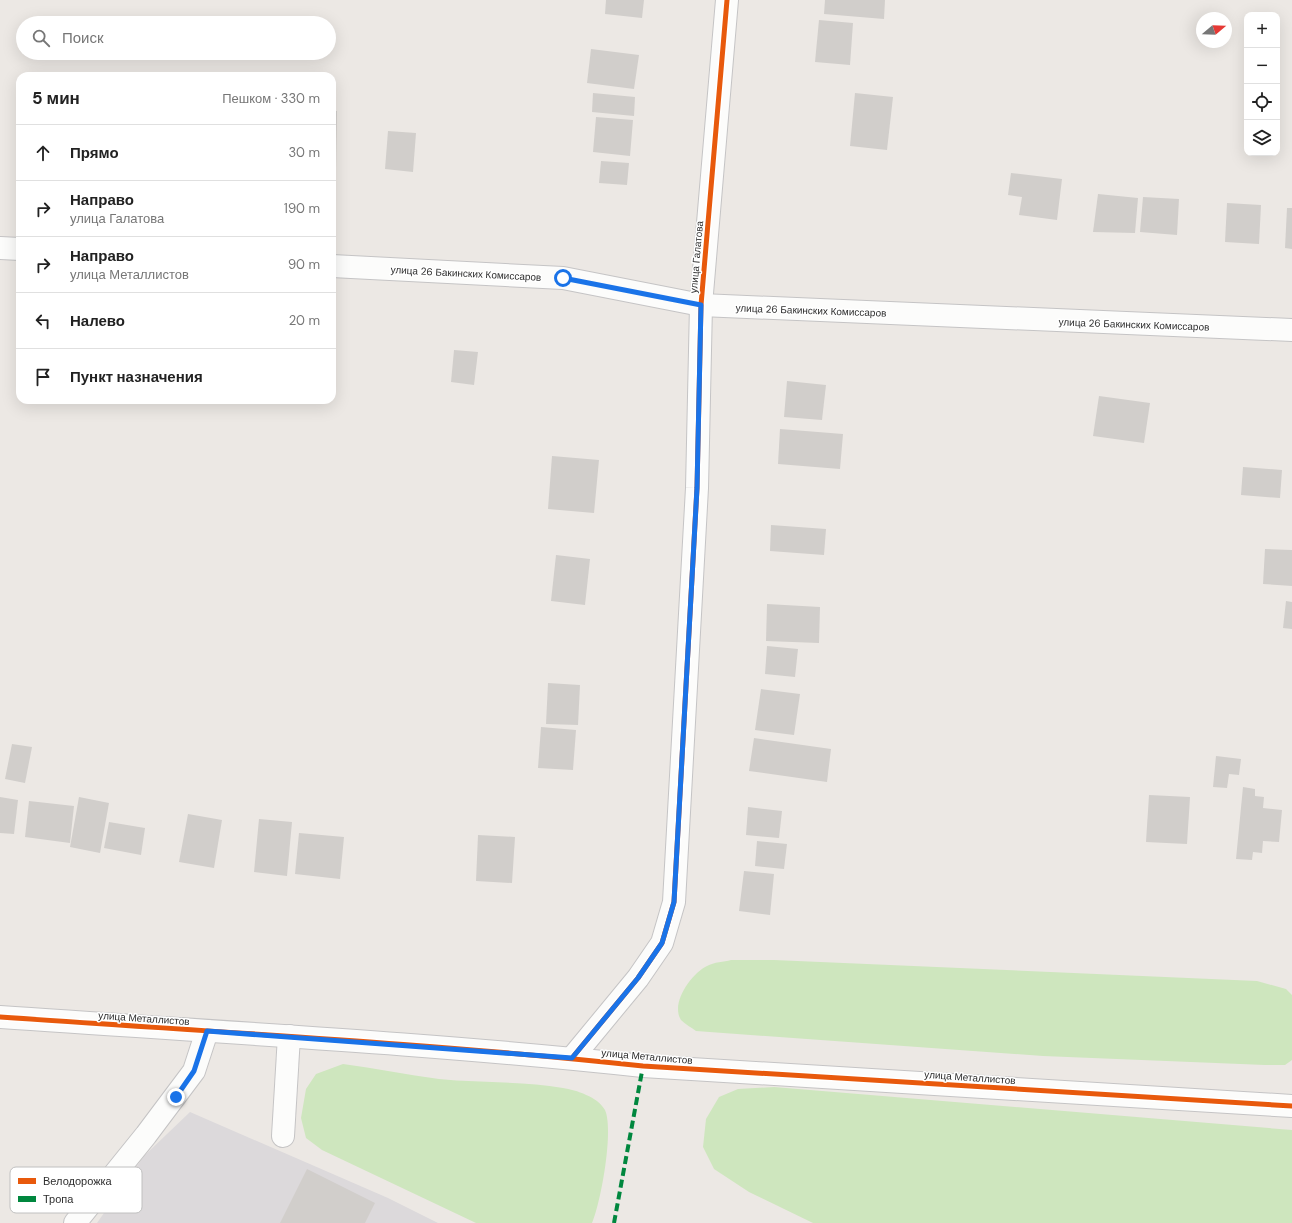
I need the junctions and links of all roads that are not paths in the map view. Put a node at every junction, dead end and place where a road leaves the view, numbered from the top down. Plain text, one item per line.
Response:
1 (727, 0) edge
2 (0, 248) edge
3 (16, 249) edge
4 (336, 266) edge
5 (701, 305) junction
6 (1292, 330) edge
7 (0, 1017) edge
8 (207, 1031) junction
9 (289, 1036) junction
10 (572, 1058) junction
11 (1292, 1106) edge
12 (283, 1136) dead end
13 (120, 1167) edge
14 (83, 1213) edge
15 (75, 1223) edge

1 - 5 street, улица Галатова
2 - 3 street
4 - 5 street, улица 26 Бакинских Комиссаров
5 - 6 street, улица 26 Бакинских Комиссаров
5 - 10 street, улица Галатова
7 - 8 street, улица Металлистов
8 - 9 street, улица Металлистов
8 - 13 street
9 - 10 street, улица Металлистов
9 - 12 street
10 - 11 street, улица Металлистов
14 - 15 street

